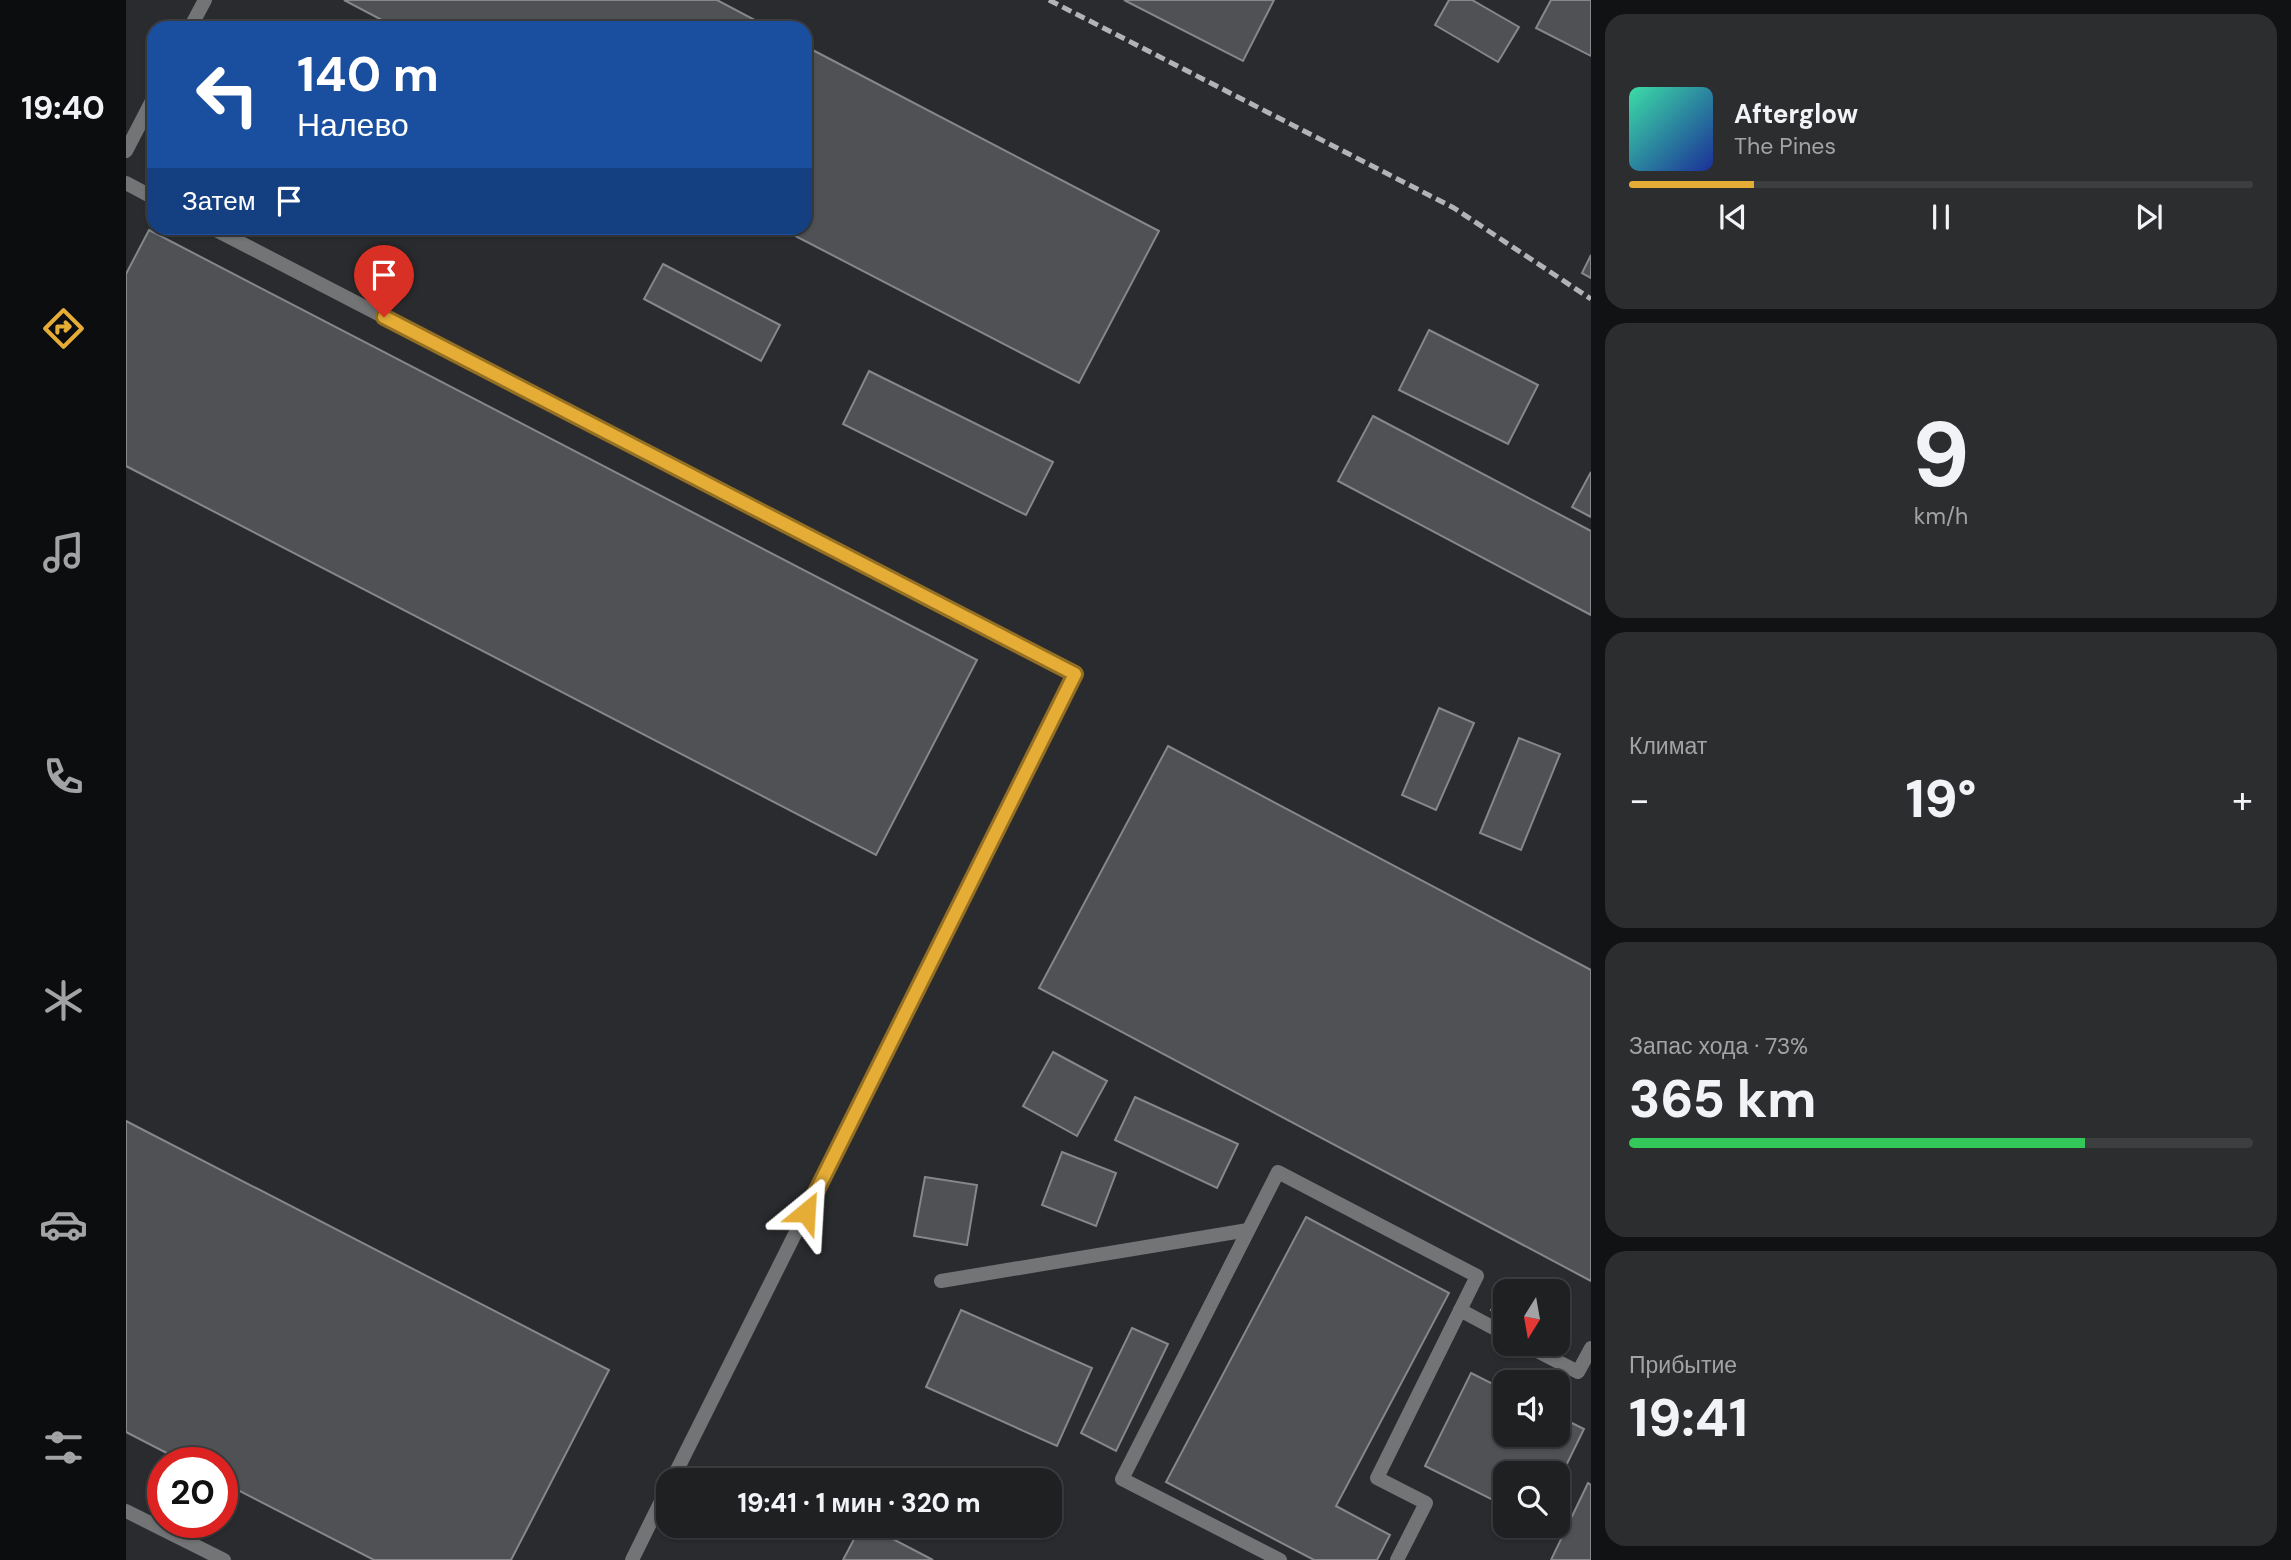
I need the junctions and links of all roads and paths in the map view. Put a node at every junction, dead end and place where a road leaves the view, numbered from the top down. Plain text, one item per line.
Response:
1 (205, 0) edge
2 (194, 21) edge
3 (147, 110) edge
4 (126, 151) edge
5 (126, 183) edge
6 (147, 194) edge
7 (226, 235) edge
8 (1248, 1230) junction
9 (941, 1281) dead end
10 (1460, 1310) junction
11 (1493, 1328) edge
12 (1591, 1348) edge
13 (1547, 1356) edge
14 (678, 1468) edge
15 (126, 1511) edge
16 (656, 1511) edge
17 (224, 1560) edge
18 (632, 1560) edge
19 (1280, 1560) edge
20 (1397, 1560) edge

1 - 2 lane
3 - 4 lane
5 - 6 lane
7 - 14 lane
8 - 9 lane
8 - 10 lane
8 - 19 lane
10 - 11 lane
10 - 20 lane
12 - 13 lane
15 - 17 lane
16 - 18 lane

